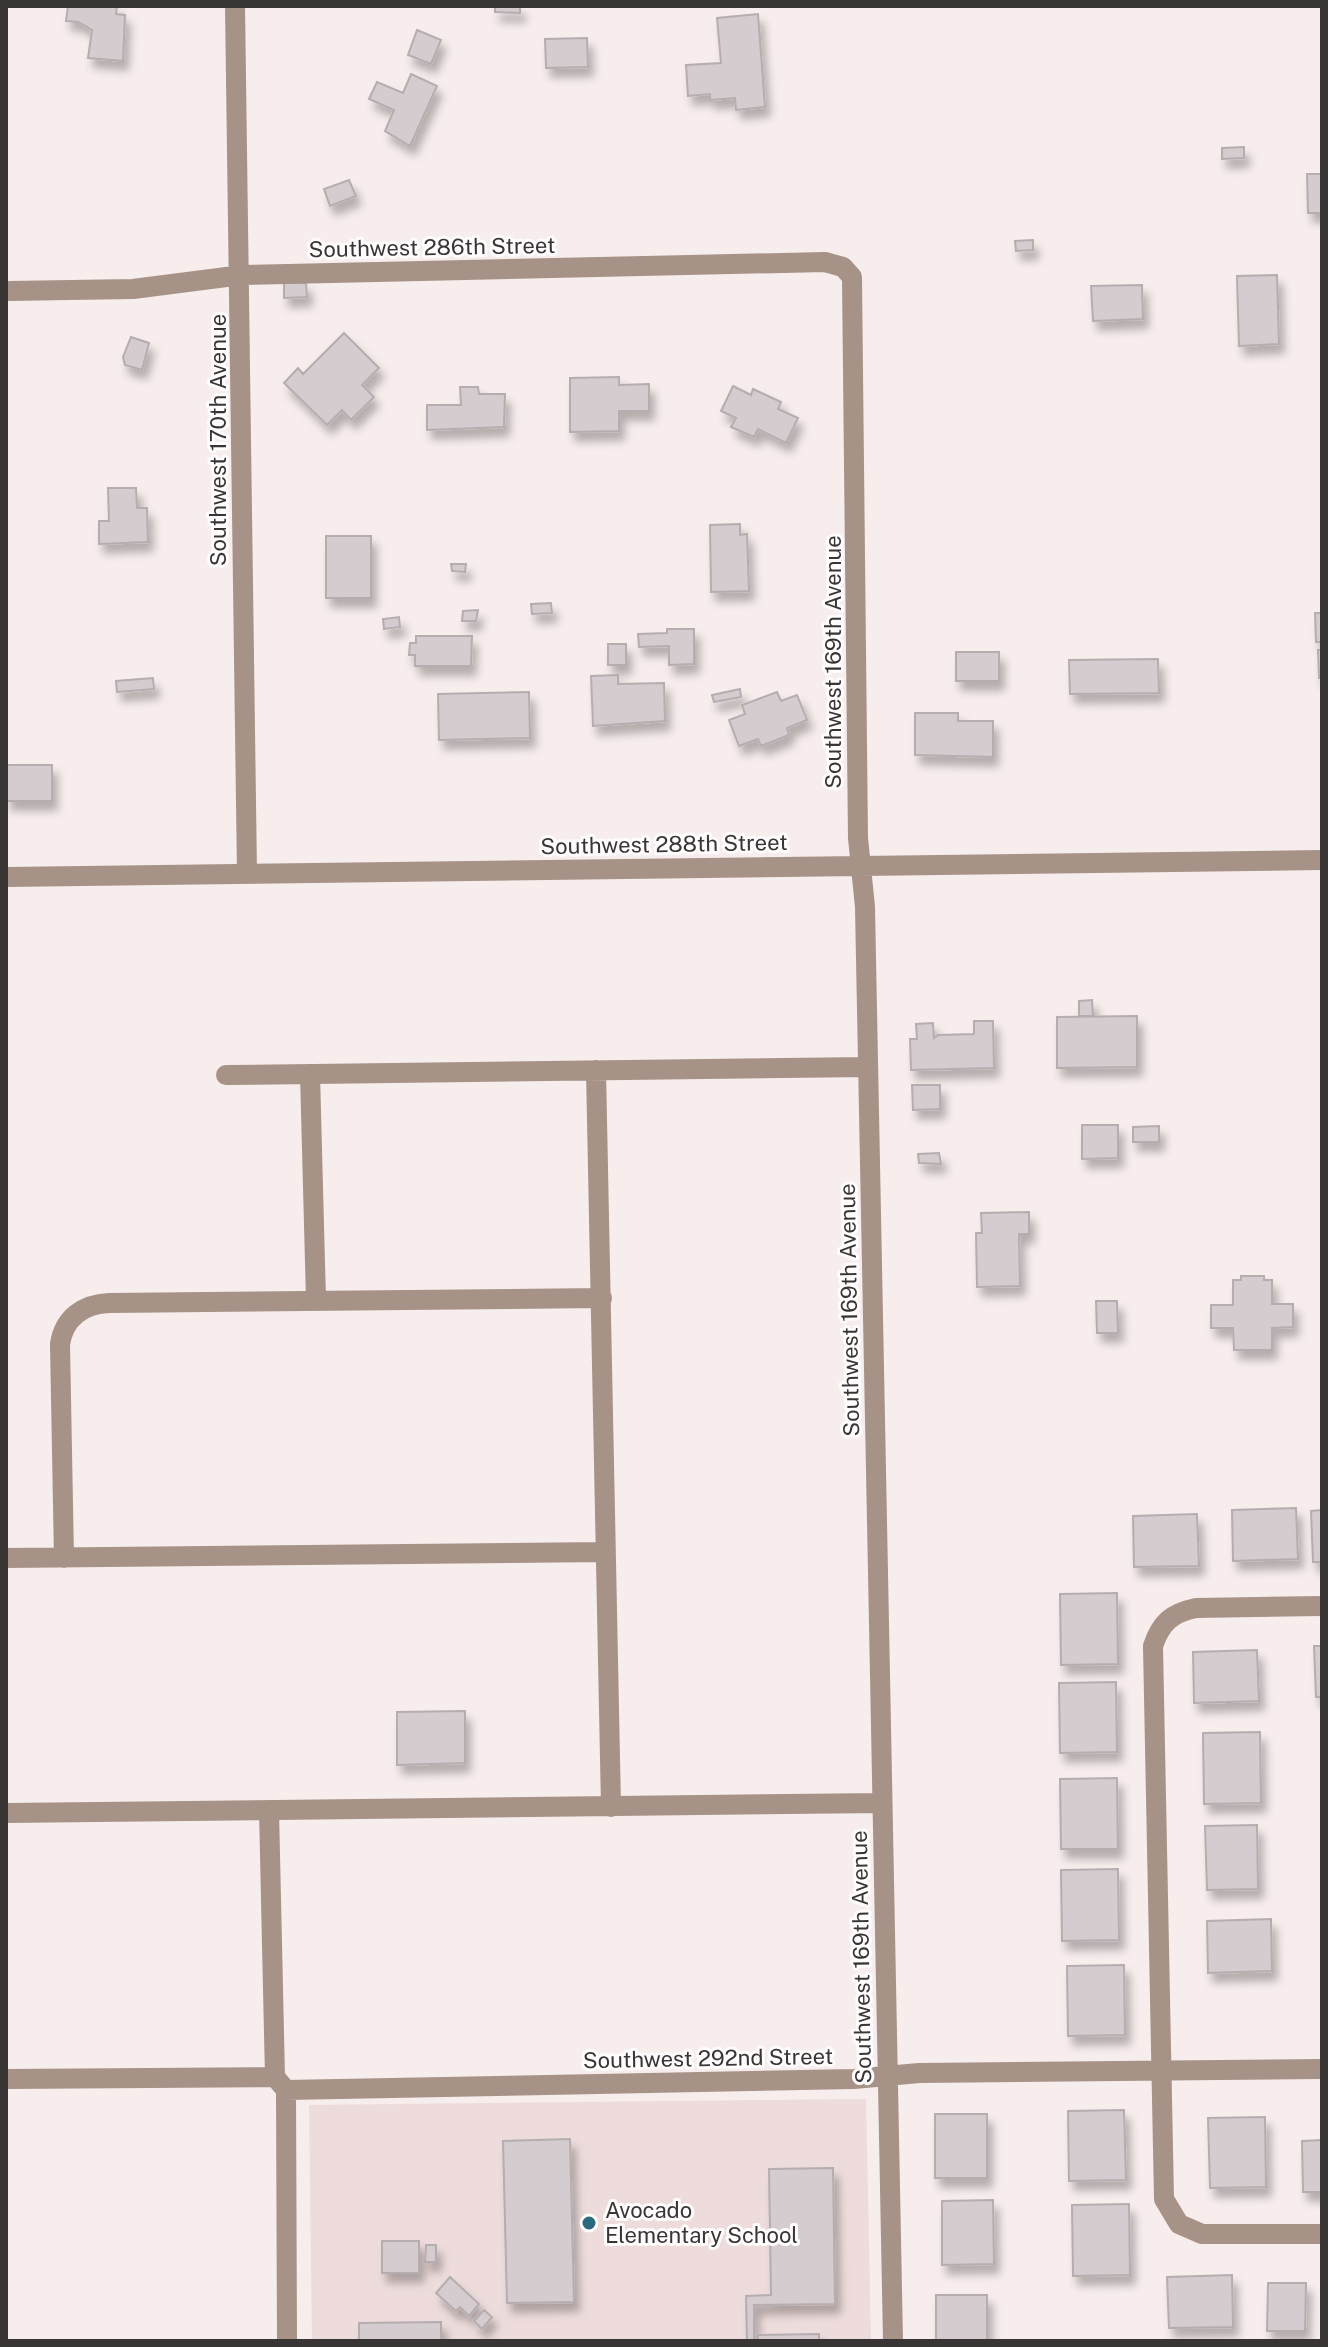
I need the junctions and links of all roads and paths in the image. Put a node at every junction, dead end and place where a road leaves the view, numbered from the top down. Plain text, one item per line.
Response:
1 (235, 6) edge
2 (242, 275) junction
3 (852, 277) joint
4 (9, 291) dead end
5 (1322, 860) edge
6 (861, 866) junction
7 (247, 874) junction
8 (6, 877) edge
9 (868, 1067) junction
10 (596, 1070) junction
11 (310, 1074) junction
12 (226, 1075) dead end
13 (602, 1298) junction
14 (316, 1300) junction
15 (605, 1552) junction
16 (6, 1558) edge
17 (64, 1558) junction
18 (1322, 1606) edge
19 (882, 1803) junction
20 (611, 1807) junction
21 (269, 1810) junction
22 (6, 1813) edge
23 (1322, 2069) edge
24 (1159, 2071) junction
25 (887, 2076) junction
26 (6, 2079) edge
27 (280, 2084) junction
28 (1322, 2234) edge
29 (287, 2341) edge
30 (893, 2341) edge

1 - 2 street, Southwest 170th Avenue
2 - 3 street, Southwest 286th Street
2 - 4 street, Southwest 286th Street
2 - 7 street, Southwest 170th Avenue
3 - 6 street, Southwest 169th Avenue
5 - 6 street, Southwest 288th Street
6 - 7 street, Southwest 288th Street
6 - 9 street, Southwest 169th Avenue
7 - 8 street, Southwest 288th Street
9 - 10 street
9 - 19 street, Southwest 169th Avenue
10 - 11 street
10 - 13 street
11 - 12 street
11 - 14 street
13 - 14 street
13 - 15 street
14 - 17 street
15 - 17 street
15 - 20 street
16 - 17 street
18 - 24 street
19 - 20 street
19 - 25 street, Southwest 169th Avenue
20 - 21 street
21 - 22 street
21 - 27 street
23 - 24 street, Southwest 292nd Street
24 - 25 street, Southwest 292nd Street
24 - 28 street
25 - 27 street, Southwest 292nd Street
25 - 30 street, Southwest 169th Avenue
26 - 27 street, Southwest 292nd Street
27 - 29 street

